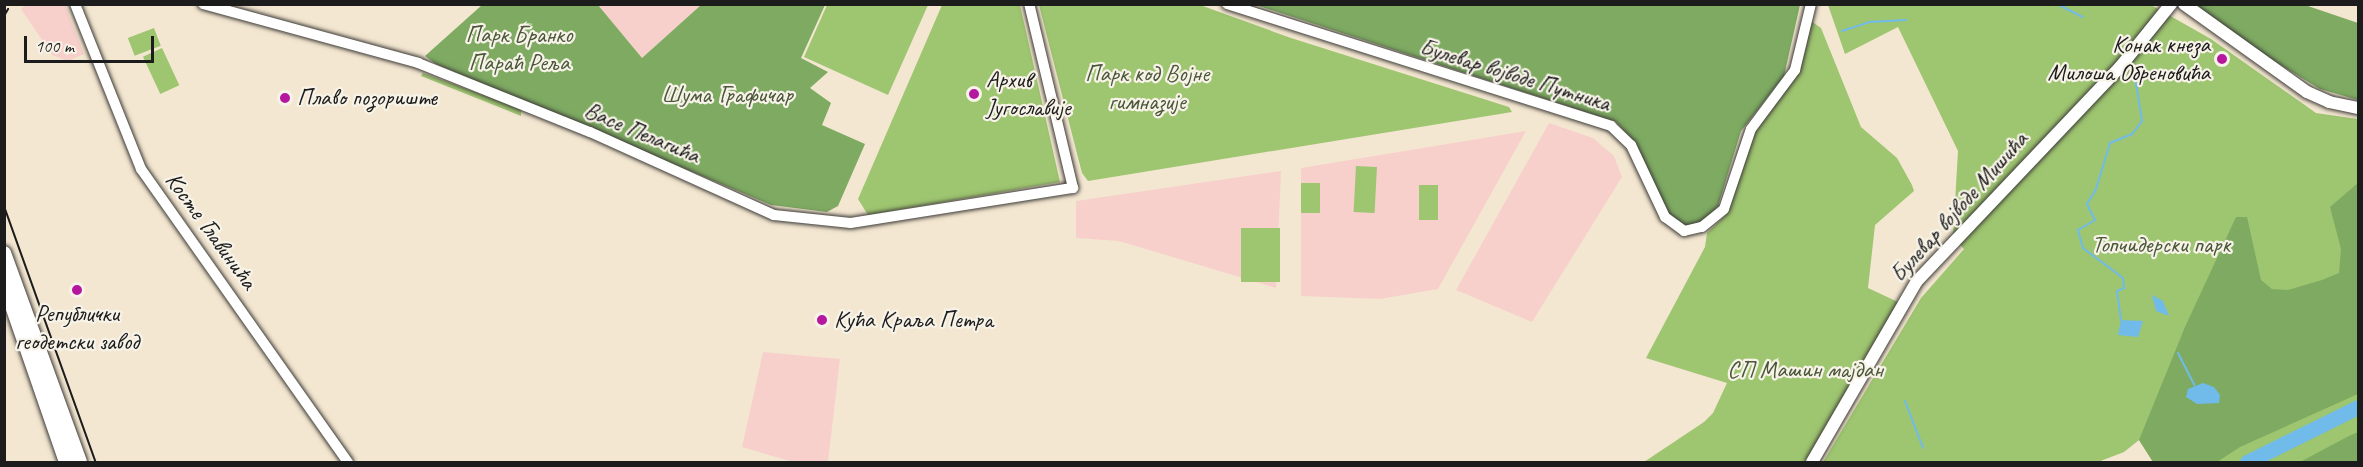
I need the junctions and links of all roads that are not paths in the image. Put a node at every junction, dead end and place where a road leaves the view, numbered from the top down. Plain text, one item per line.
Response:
1 (75, 4) edge
2 (203, 4) edge
3 (1029, 4) edge
4 (1227, 4) edge
5 (1811, 4) edge
6 (2171, 4) edge
7 (2184, 4) edge
8 (2358, 108) edge
9 (4, 253) edge
10 (4, 283) edge
11 (66, 462) edge
12 (80, 462) edge
13 (348, 462) edge
14 (1812, 462) edge

1 - 13 street, Косте Главинића
2 - 3 street, Васе Пелагића
4 - 5 street, Булевар војводе Путника
6 - 14 main road, Булевар војводе Мишића
7 - 8 main road
9 - 12 main road
10 - 11 main road

